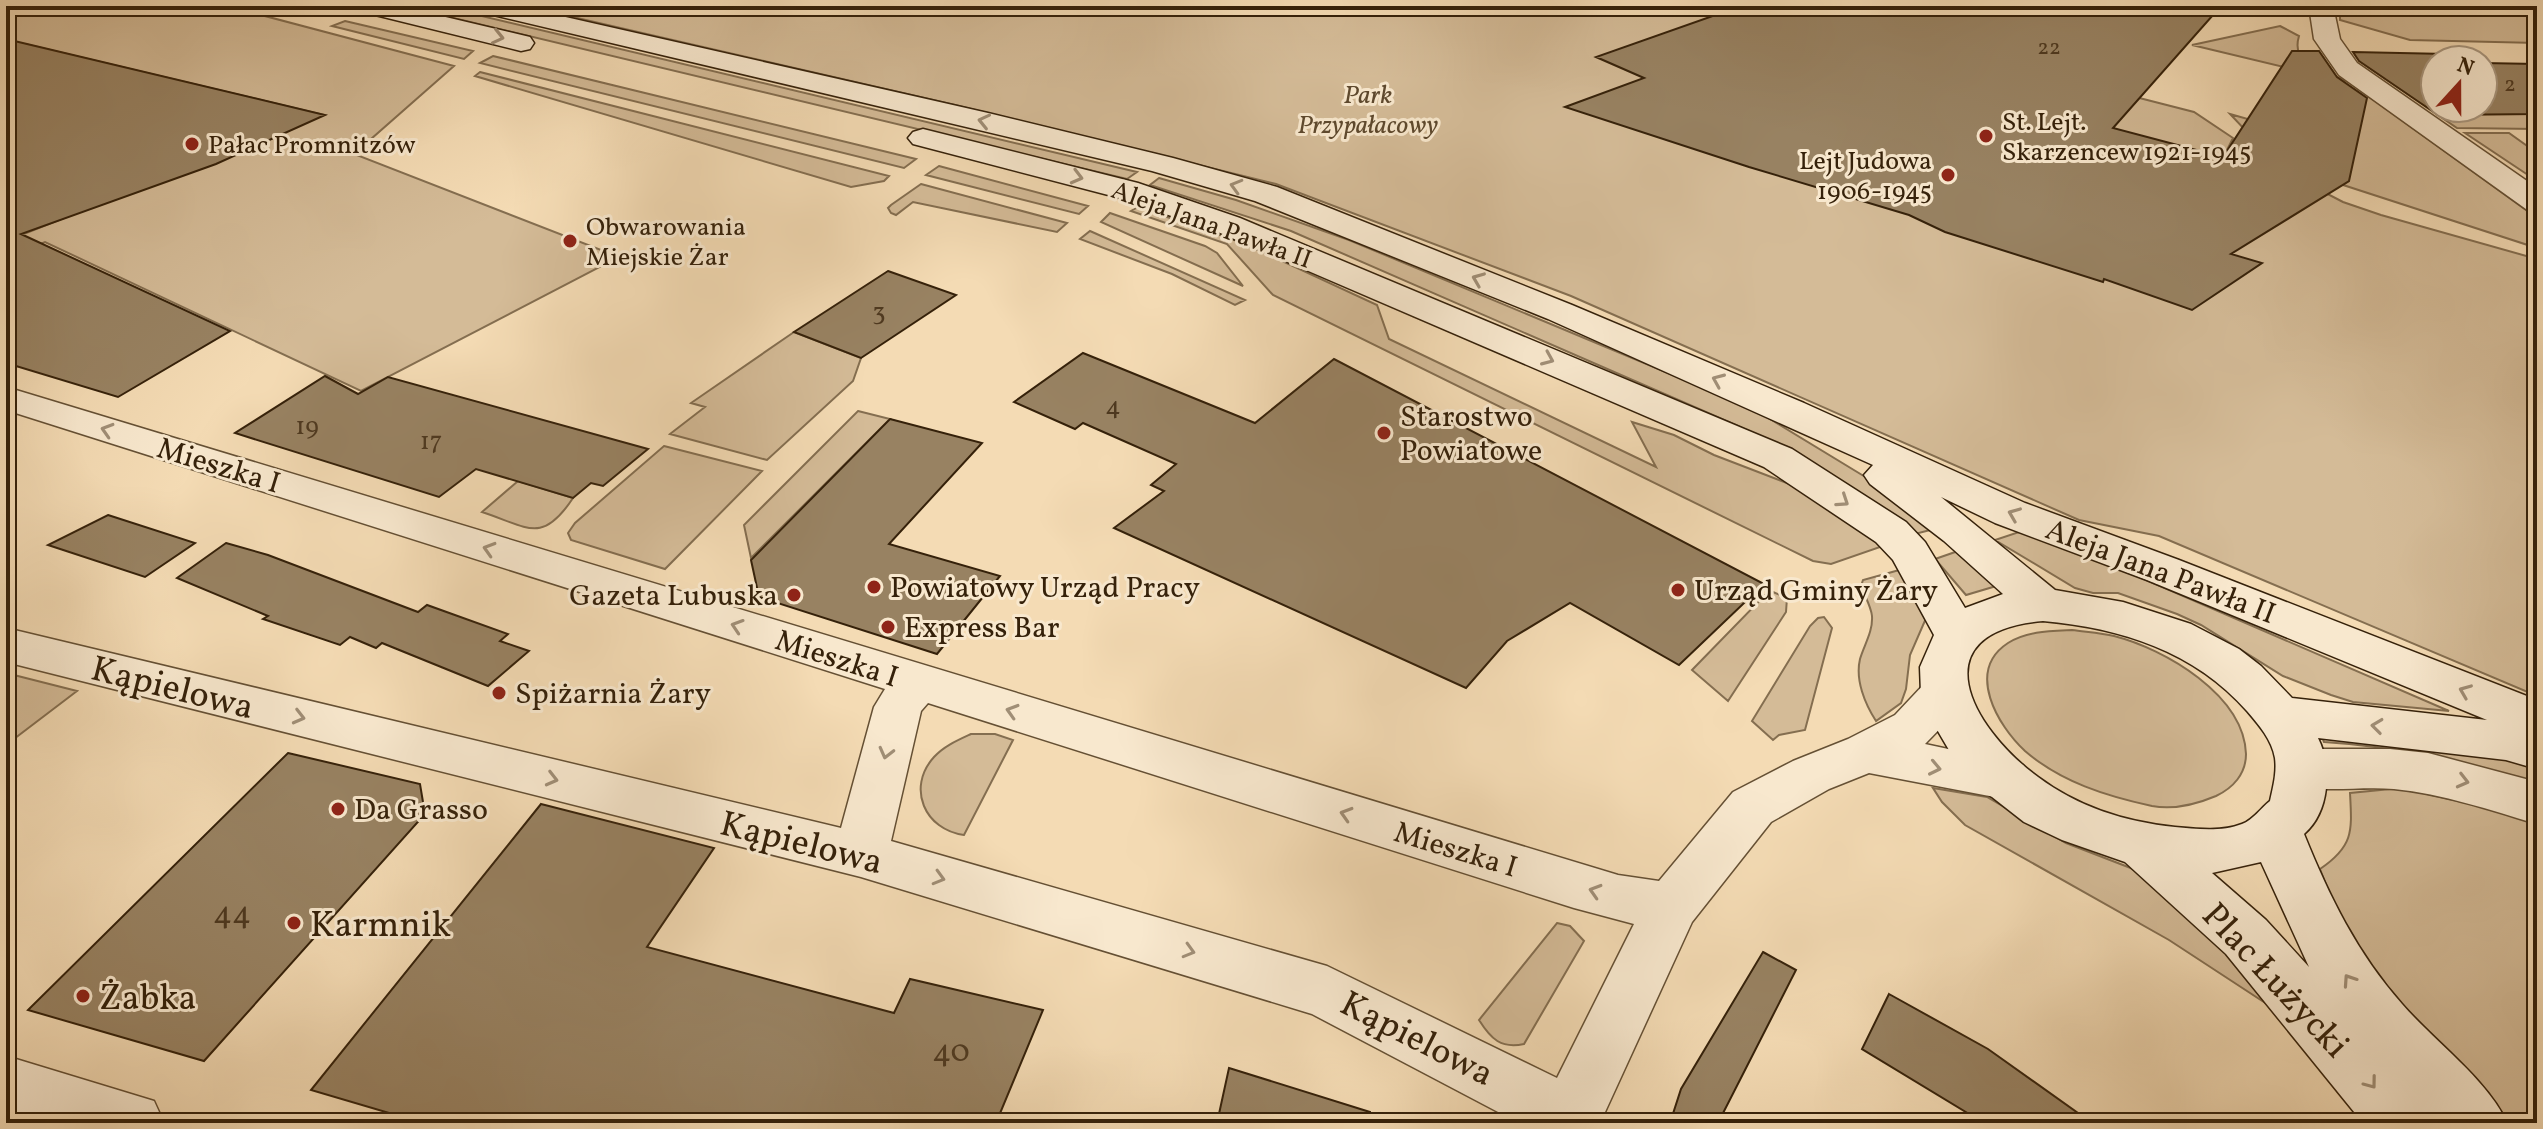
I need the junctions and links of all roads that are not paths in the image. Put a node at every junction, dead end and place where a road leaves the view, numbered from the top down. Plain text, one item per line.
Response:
1 (368, 6) edge
2 (485, 6) edge
3 (2321, 6) edge
4 (545, 48) dead end
5 (896, 131) dead end
6 (2537, 202) edge
7 (6, 398) edge
8 (1790, 411) junction
9 (2043, 605) junction
10 (1958, 636) junction
11 (6, 645) edge
12 (916, 683) junction
13 (1944, 694) junction
14 (2279, 715) junction
15 (2537, 720) edge
16 (2537, 750) edge
17 (1866, 753) junction
18 (2302, 769) junction
19 (2005, 779) junction
20 (2537, 803) edge
21 (2275, 828) junction
22 (2143, 845) junction
23 (861, 855) junction
24 (1671, 907) junction
25 (6, 1085) edge
26 (1569, 1120) edge
27 (132, 1123) edge
28 (2401, 1123) edge
29 (2475, 1123) edge

1 -> 4 street
8 -> 2 street, Aleja Jana Pawła II
3 - 6 street
5 -> 10 street, Aleja Jana Pawła II
12 -> 7 street, Mieszka I
8 - 9 street, Aleja Jana Pawła II
15 -> 8 street, Aleja Jana Pawła II
9 - 10 street
9 - 14 street
10 - 13 street
11 -> 23 street, Kąpielowa
12 -> 23 street
24 -> 12 street, Mieszka I
13 - 17 street
13 - 19 street
16 -> 14 street
14 - 18 street
17 -> 19 street
17 - 24 street
18 -> 20 street
18 - 21 street
19 - 22 street
21 - 22 street
29 -> 21 street, Plac Łużycki
22 -> 28 street, Plac Łużycki
23 -> 26 street, Kąpielowa
24 - 26 street
25 - 27 street

